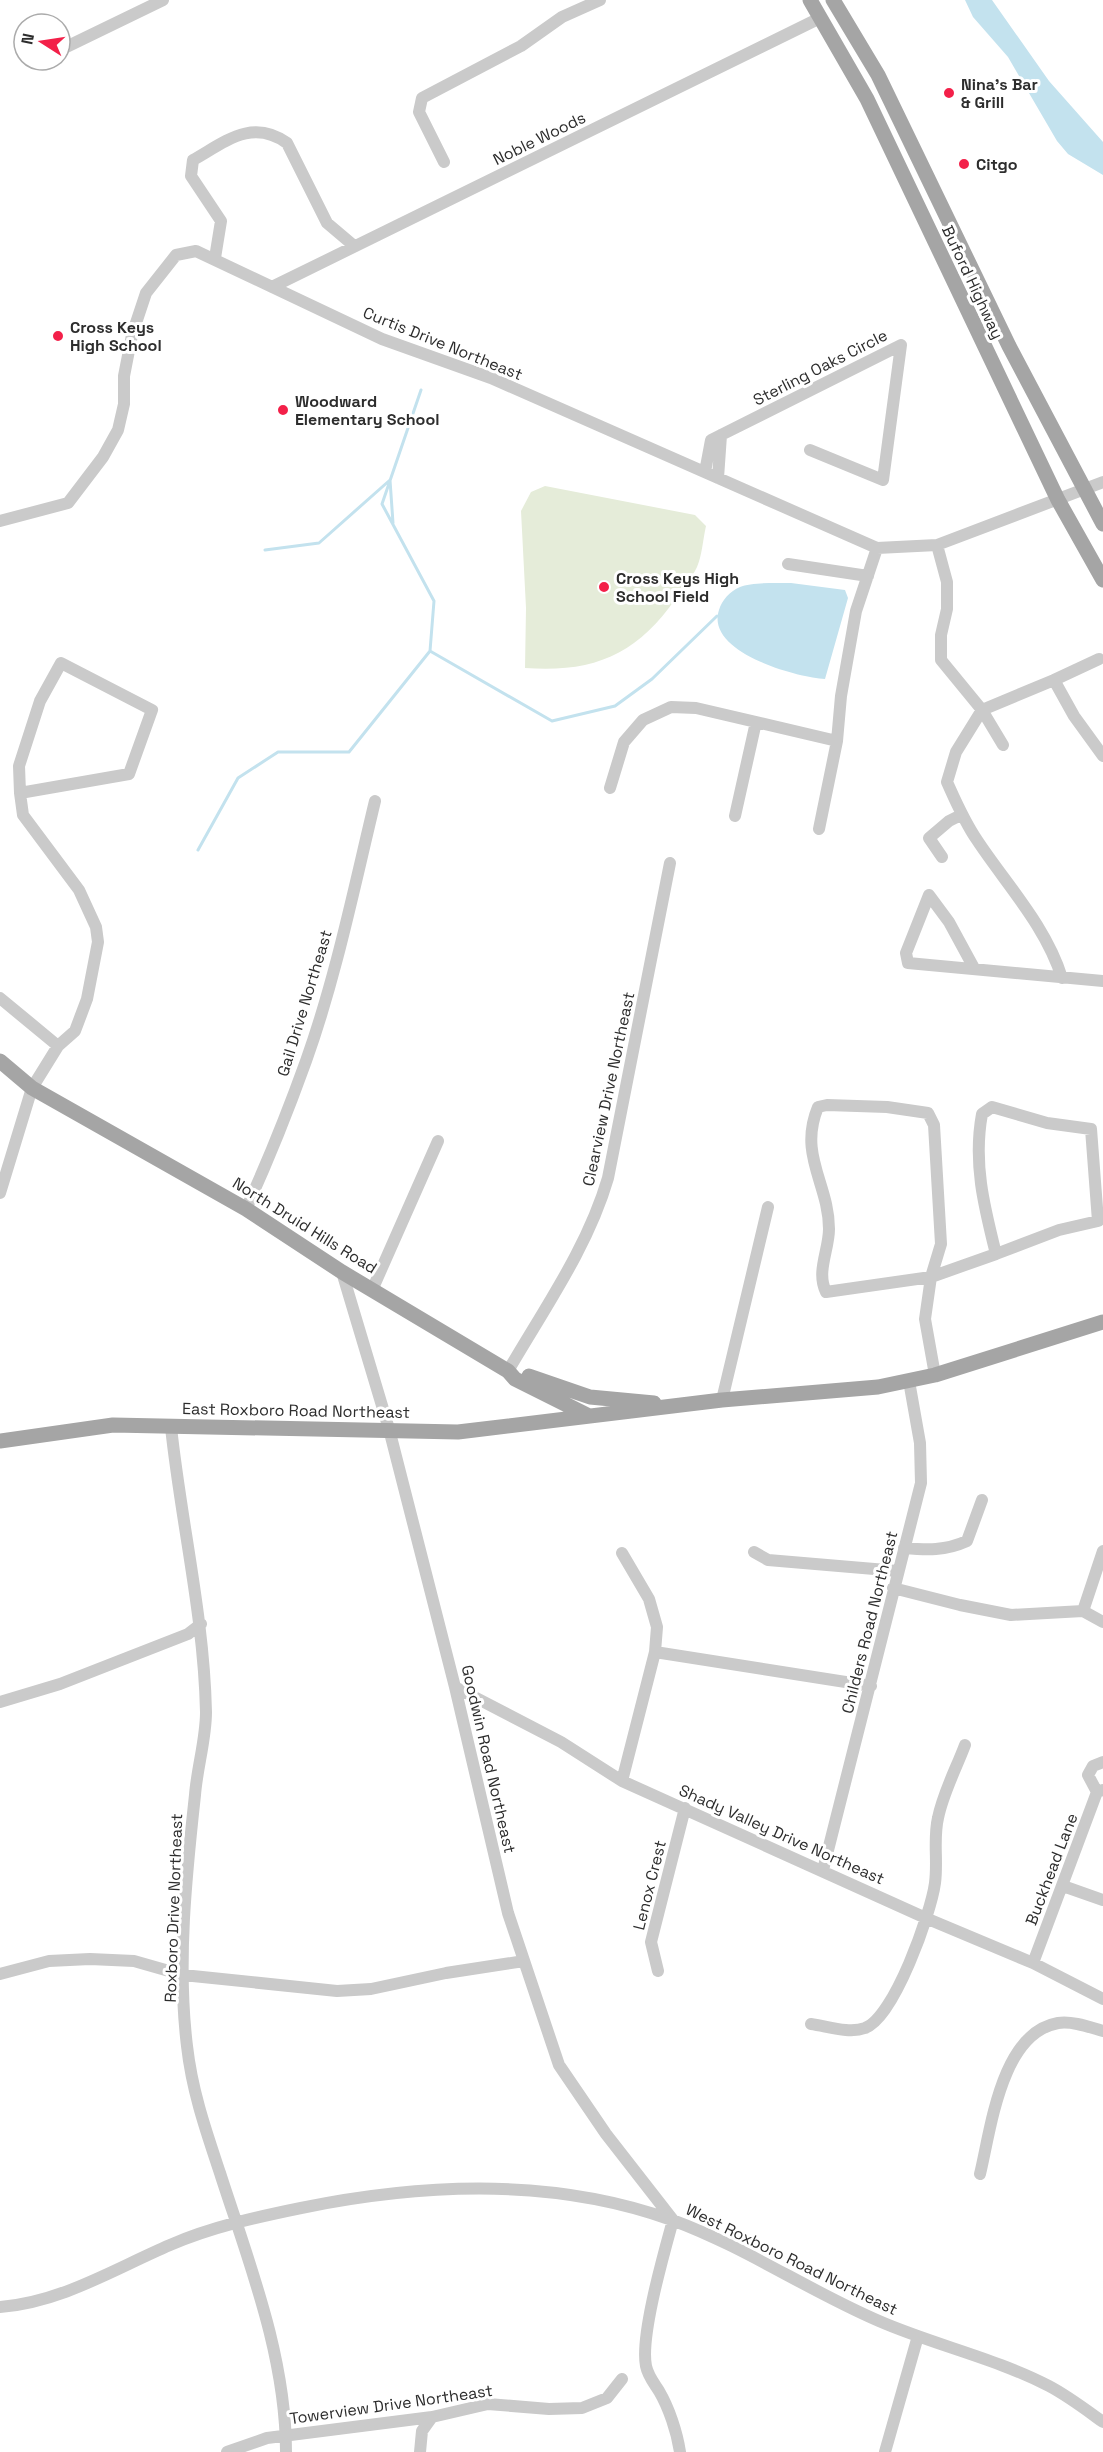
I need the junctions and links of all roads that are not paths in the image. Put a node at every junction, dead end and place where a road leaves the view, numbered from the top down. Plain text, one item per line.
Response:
1 (163, 0) edge
2 (600, 0) edge
3 (810, 0) edge
4 (833, 0) edge
5 (820, 18) junction
6 (72, 44) edge
7 (444, 162) dead end
8 (353, 245) junction
9 (215, 258) junction
10 (272, 286) junction
11 (716, 437) junction
12 (810, 450) dead end
13 (705, 472) junction
14 (718, 478) junction
15 (1103, 482) edge
16 (1084, 489) junction
17 (1058, 500) junction
18 (0, 521) edge
19 (1103, 524) edge
20 (937, 545) junction
21 (877, 548) junction
22 (788, 564) dead end
23 (868, 576) junction
24 (1103, 580) edge
25 (1099, 659) dead end
26 (1054, 680) junction
27 (982, 710) junction
28 (756, 722) junction
29 (837, 741) junction
30 (1003, 746) dead end
31 (1103, 756) edge
32 (610, 788) dead end
33 (20, 793) junction
34 (375, 801) dead end
35 (962, 815) junction
36 (735, 816) dead end
37 (819, 829) dead end
38 (942, 857) dead end
39 (670, 863) dead end
40 (974, 968) junction
41 (1062, 978) junction
42 (1103, 981) edge
43 (0, 998) edge
44 (58, 1046) junction
45 (0, 1061) edge
46 (32, 1088) junction
47 (438, 1142) dead end
48 (3, 1171) edge
49 (0, 1193) edge
50 (768, 1208) dead end
51 (246, 1209) junction
52 (996, 1254) junction
53 (342, 1272) junction
54 (931, 1278) junction
55 (373, 1288) junction
56 (1103, 1322) edge
57 (508, 1371) junction
58 (935, 1375) junction
59 (909, 1381) junction
60 (722, 1400) junction
61 (684, 1405) junction
62 (592, 1417) junction
63 (171, 1426) junction
64 (389, 1429) junction
65 (0, 1441) edge
66 (982, 1500) dead end
67 (904, 1548) junction
68 (1103, 1551) edge
69 (754, 1552) dead end
70 (622, 1553) dead end
71 (898, 1571) junction
72 (893, 1588) junction
73 (1083, 1611) junction
74 (1103, 1622) edge
75 (201, 1624) junction
76 (655, 1652) junction
77 (871, 1686) junction
78 (455, 1687) junction
79 (0, 1702) edge
80 (965, 1745) dead end
81 (1103, 1762) edge
82 (622, 1781) junction
83 (1100, 1791) edge
84 (685, 1808) junction
85 (823, 1870) junction
86 (1063, 1886) junction
87 (1103, 1900) edge
88 (928, 1919) junction
89 (524, 1961) junction
90 (1033, 1963) junction
91 (658, 1971) dead end
92 (0, 1974) edge
93 (183, 1975) junction
94 (1103, 1998) edge
95 (811, 2024) dead end
96 (1103, 2031) edge
97 (980, 2174) dead end
98 (673, 2220) junction
99 (236, 2224) junction
100 (0, 2307) edge
101 (918, 2337) junction
102 (622, 2379) dead end
103 (432, 2417) junction
104 (1103, 2422) edge
105 (286, 2435) junction
106 (227, 2452) edge
107 (286, 2452) edge
108 (420, 2452) edge
109 (681, 2452) edge
110 (885, 2452) edge

1 - 6 street
2 - 7 street
3 - 5 main road, Buford Highway
4 - 16 main road, Buford Highway
5 - 8 street, Noble Woods
5 - 17 main road, Buford Highway
8 - 9 street
8 - 10 street, Noble Woods
9 - 10 street, Curtis Drive Northeast
9 - 18 street, Curtis Drive Northeast
10 - 13 street, Curtis Drive Northeast
11 - 12 street, Sterling Oaks Circle
11 - 13 street
11 - 14 street
13 - 14 street, Curtis Drive Northeast
14 - 21 street, Curtis Drive Northeast
15 - 16 street, Curtis Drive Northeast
16 - 17 street, Curtis Drive Northeast
16 - 19 main road, Buford Highway
17 - 20 street, Curtis Drive Northeast
17 - 24 main road, Buford Highway
20 - 21 street, Curtis Drive Northeast
20 - 27 street
21 - 23 street
22 - 23 street
23 - 29 street
25 - 26 street
26 - 27 street
26 - 31 street
27 - 30 street
27 - 35 street
28 - 29 street
28 - 32 street
28 - 36 street
29 - 37 street
33 - 33 street
33 - 44 street
34 - 51 street, Gail Drive Northeast
35 - 38 street
35 - 41 street
39 - 57 street, Clearview Drive Northeast
40 - 40 street
40 - 41 street
41 - 42 street
43 - 44 street
44 - 46 street
45 - 46 main road, North Druid Hills Road
46 - 48 street
46 - 51 main road, North Druid Hills Road
47 - 55 street
48 - 49 street
50 - 60 street
51 - 53 main road, North Druid Hills Road
52 - 52 street
52 - 54 street
53 - 55 main road, North Druid Hills Road
53 - 64 street, Goodwin Road Northeast
54 - 54 street
54 - 58 street
55 - 57 main road, North Druid Hills Road
56 - 58 main road
57 - 61 main road
57 - 62 main road, North Druid Hills Road
58 - 59 main road
59 - 60 main road
59 - 67 street, Childers Road Northeast
60 - 61 main road
61 - 62 main road, East Roxboro Road Northeast
62 - 64 main road, East Roxboro Road Northeast
63 - 64 main road, East Roxboro Road Northeast
63 - 65 main road, East Roxboro Road Northeast
63 - 75 street, Roxboro Drive Northeast
64 - 78 street, Goodwin Road Northeast
66 - 67 street
67 - 71 street, Childers Road Northeast
68 - 73 street
69 - 71 street
70 - 76 street
71 - 72 street, Childers Road Northeast
72 - 73 street
72 - 77 street, Childers Road Northeast
73 - 74 street
75 - 79 street
75 - 93 street, Roxboro Drive Northeast
76 - 77 street
76 - 82 street
77 - 85 street, Childers Road Northeast
78 - 82 street, Shady Valley Drive Northeast
78 - 89 street, Goodwin Road Northeast
80 - 88 street
81 - 83 street
82 - 84 street, Shady Valley Drive Northeast
83 - 86 street, Buckhead Lane
84 - 85 street, Shady Valley Drive Northeast
84 - 91 street, Lenox Crest
85 - 88 street, Shady Valley Drive Northeast
86 - 87 street
86 - 90 street, Buckhead Lane
88 - 90 street, Shady Valley Drive Northeast
88 - 95 street
89 - 93 street
89 - 98 street, Goodwin Road Northeast
90 - 94 street, Shady Valley Drive Northeast
92 - 93 street
93 - 99 street, Roxboro Drive Northeast
96 - 97 street
98 - 99 street, West Roxboro Road Northeast
98 - 101 street, West Roxboro Road Northeast
98 - 109 street
99 - 100 street, West Roxboro Road Northeast
99 - 105 street, Roxboro Drive Northeast
101 - 104 street, West Roxboro Road Northeast
101 - 110 street
102 - 103 street, Towerview Drive Northeast
103 - 105 street, Towerview Drive Northeast
103 - 108 street
105 - 106 street, Towerview Drive Northeast
105 - 107 street, Roxboro Drive Northeast

